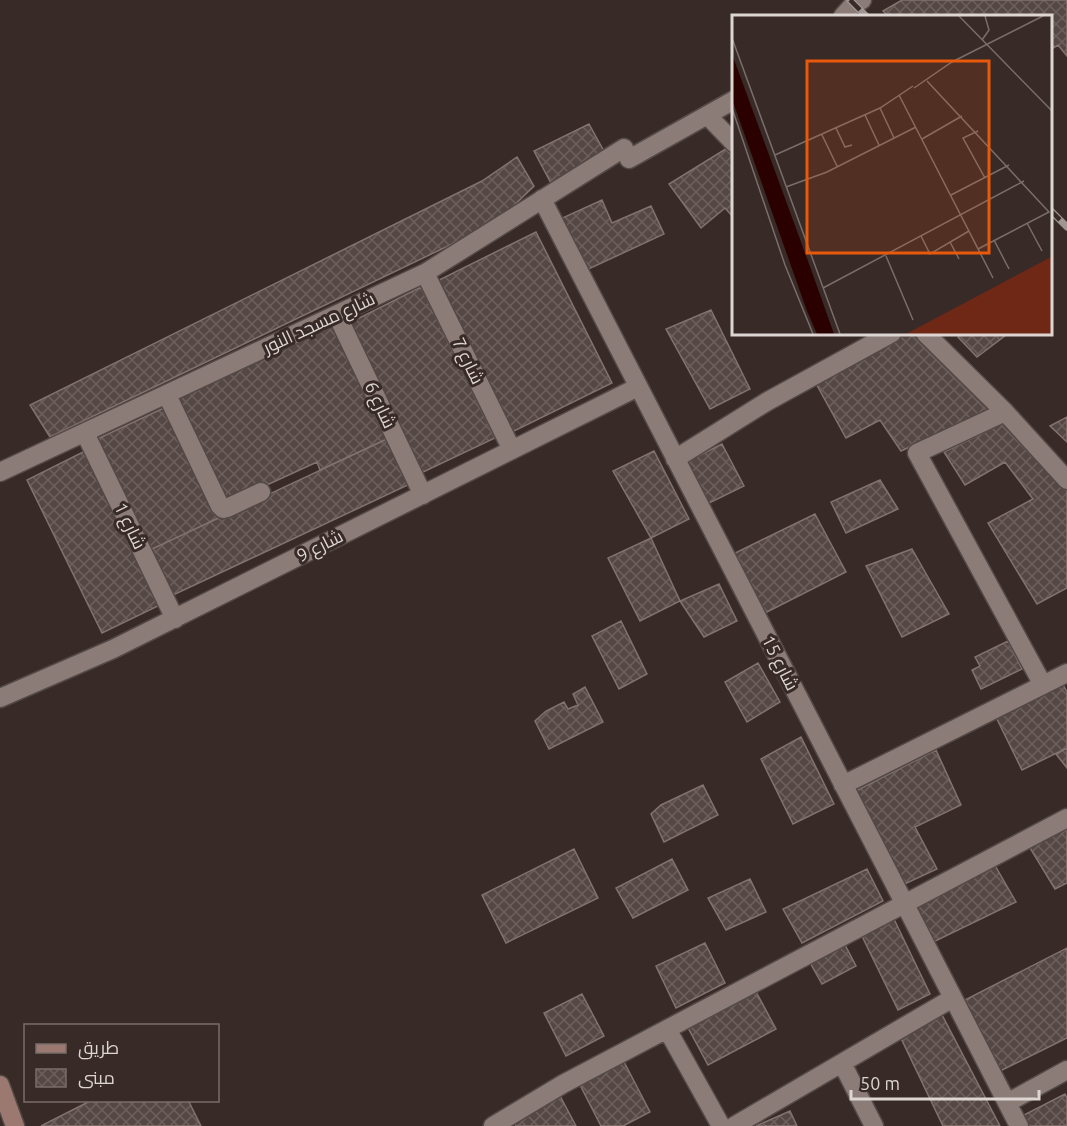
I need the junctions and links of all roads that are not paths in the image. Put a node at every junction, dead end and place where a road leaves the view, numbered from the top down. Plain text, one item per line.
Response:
1 (862, 0) edge
2 (844, 15) edge
3 (732, 101) edge
4 (707, 115) junction
5 (732, 141) edge
6 (542, 200) junction
7 (425, 273) junction
8 (337, 315) junction
9 (890, 334) edge
10 (926, 334) edge
11 (638, 387) junction
12 (167, 395) junction
13 (1005, 412) junction
14 (85, 433) junction
15 (512, 450) junction
16 (675, 459) junction
17 (0, 472) edge
18 (1067, 480) edge
19 (261, 492) dead end
20 (423, 495) junction
21 (175, 619) junction
22 (1067, 673) edge
23 (1043, 685) junction
24 (0, 698) edge
25 (843, 785) junction
26 (1067, 818) edge
27 (904, 904) junction
28 (953, 998) junction
29 (667, 1029) junction
30 (842, 1063) junction
31 (1067, 1070) edge
32 (0, 1085) edge
33 (1007, 1103) junction
34 (15, 1126) edge
35 (493, 1126) edge
36 (721, 1126) edge
37 (734, 1126) edge
38 (874, 1126) edge
39 (1019, 1126) edge

1 - 2 street
3 - 4 street, شارع مسجد النور
4 - 5 street
4 - 6 street, شارع مسجد النور
6 - 7 street, شارع مسجد النور
6 - 11 street, شارع 15
7 - 8 street, شارع مسجد النور
7 - 15 street, شارع 7
8 - 12 street, شارع مسجد النور
8 - 20 street, شارع 6
9 - 16 street
10 - 13 street
11 - 15 street, شارع 9
11 - 16 street, شارع 15
12 - 14 street, شارع مسجد النور
12 - 19 street
13 - 18 street
13 - 23 street
14 - 17 street, شارع مسجد النور
14 - 21 street, شارع 1
15 - 20 street, شارع 9
16 - 25 street, شارع 15
20 - 21 street, شارع 9
21 - 24 street, شارع 9
22 - 23 street
23 - 25 street
25 - 27 street, شارع 15
26 - 27 street
27 - 28 street, شارع 15
27 - 29 street
28 - 30 street
28 - 33 street, شارع 15
29 - 35 street
29 - 36 street
30 - 37 street
30 - 38 street
31 - 33 street
32 - 34 main road
33 - 39 street, شارع 15

